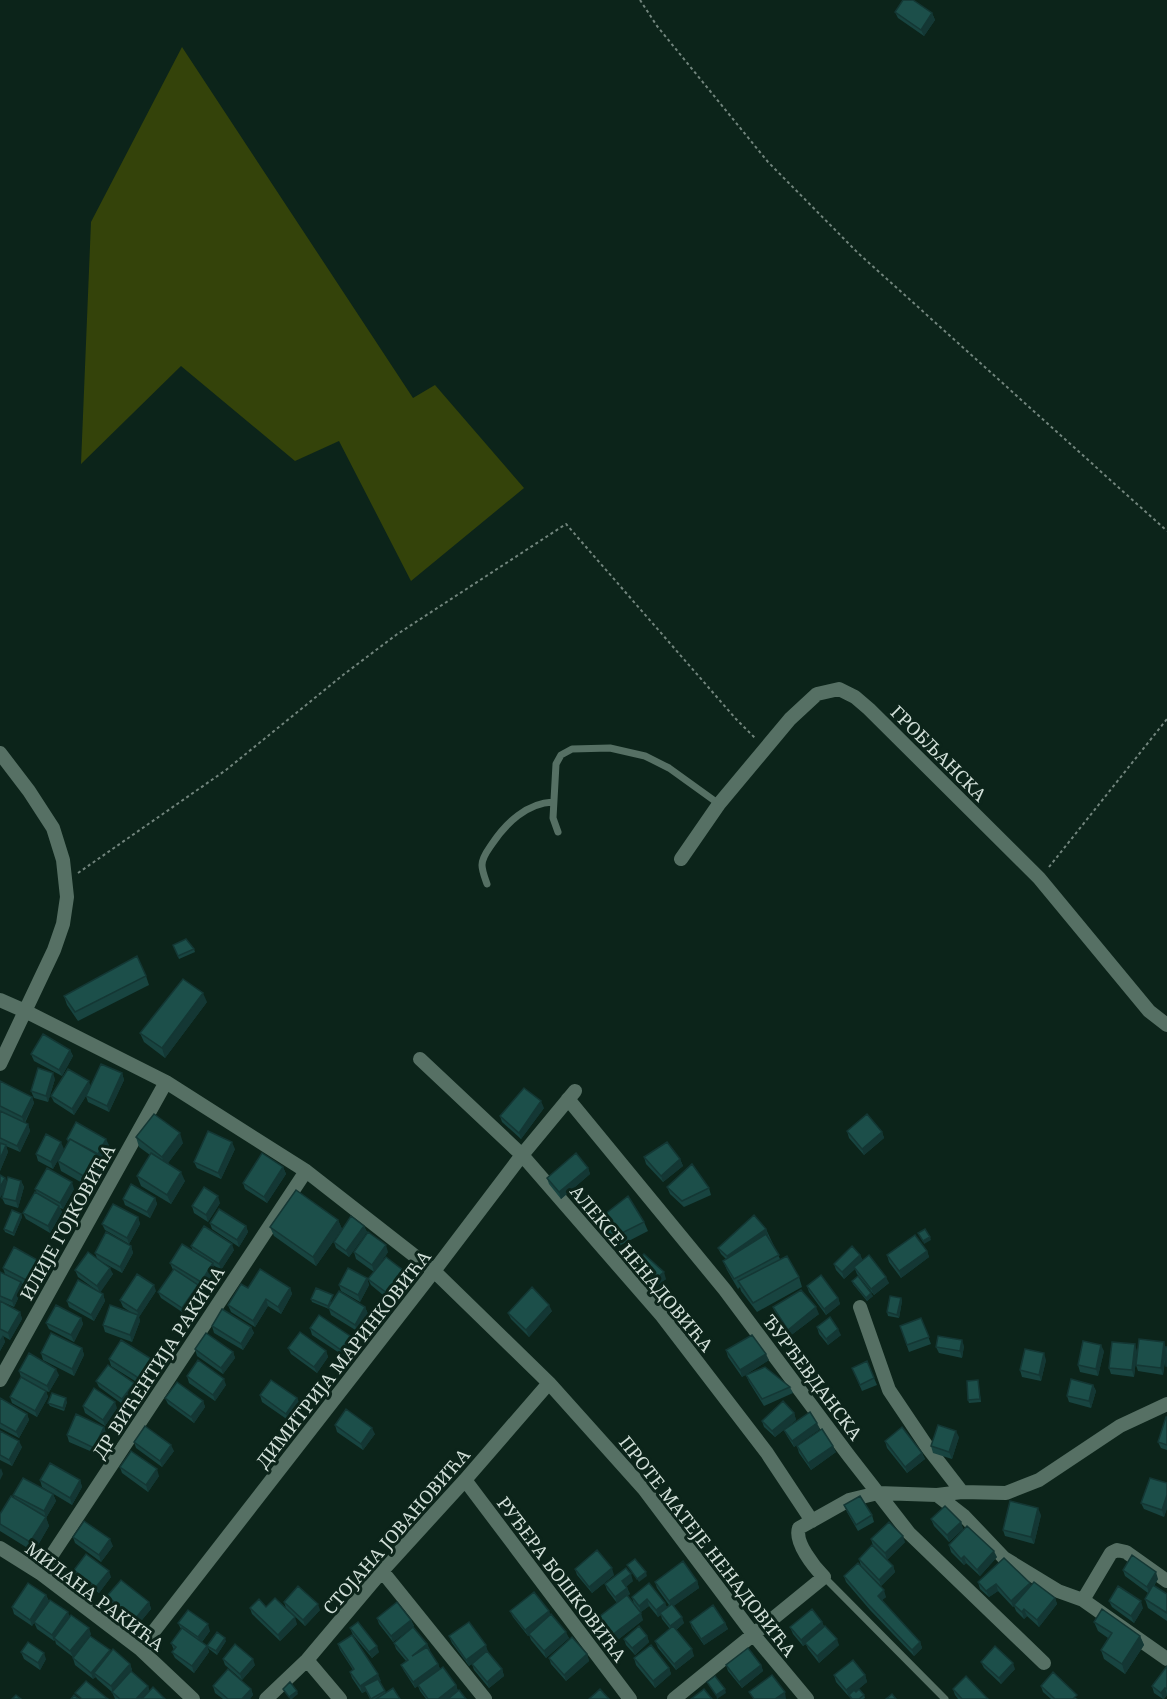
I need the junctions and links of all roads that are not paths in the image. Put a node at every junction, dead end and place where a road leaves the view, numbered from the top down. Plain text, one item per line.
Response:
1 (0, 753) edge
2 (553, 802) junction
3 (719, 804) junction
4 (558, 832) dead end
5 (681, 859) dead end
6 (487, 884) dead end
7 (0, 999) edge
8 (26, 1011) junction
9 (1167, 1025) edge
10 (420, 1059) dead end
11 (0, 1064) edge
12 (166, 1082) junction
13 (572, 1095) joint
14 (522, 1155) junction
15 (306, 1171) junction
16 (434, 1271) junction
17 (860, 1306) dead end
18 (0, 1380) edge
19 (549, 1383) junction
20 (1167, 1404) edge
21 (465, 1480) junction
22 (962, 1492) junction
23 (878, 1493) junction
24 (937, 1495) junction
25 (812, 1521) junction
26 (0, 1548) edge
27 (381, 1571) junction
28 (40, 1573) junction
29 (821, 1580) junction
30 (1167, 1581) edge
31 (1083, 1599) junction
32 (753, 1634) junction
33 (140, 1649) junction
34 (1167, 1659) edge
35 (307, 1660) junction
36 (1044, 1663) dead end
37 (193, 1699) edge
38 (266, 1699) edge
39 (340, 1699) edge
40 (485, 1699) edge
41 (630, 1699) edge
42 (674, 1699) edge
43 (807, 1699) edge
44 (945, 1699) edge

1 - 8 street
2 - 3 lane
2 - 4 lane
2 - 6 lane
3 - 5 street, ГРОБЉАНСКА
3 - 9 street, ГРОБЉАНСКА
7 - 8 street, ПРОТЕ МАТЕЈЕ НЕНАДОВИЋА
8 - 11 street
8 - 12 street, ПРОТЕ МАТЕЈЕ НЕНАДОВИЋА
10 - 14 street, АЛЕКСЕ НЕНАДОВИЋА
12 - 15 street, ПРОТЕ МАТЕЈЕ НЕНАДОВИЋА
12 - 18 street, ИЛИЈЕ ГОЈКОВИЋА
13 - 14 street, ДИМИТРИЈА МАРИНКОВИЋА
13 - 23 street, ЂУРЂЕВДАНСКА
14 - 16 street, ДИМИТРИЈА МАРИНКОВИЋА
14 - 25 street, АЛЕКСЕ НЕНАДОВИЋА
15 - 16 street, ПРОТЕ МАТЕЈЕ НЕНАДОВИЋА
15 - 28 street, ДР ВИЋЕНТИЈА РАКИЋА
16 - 19 street, ПРОТЕ МАТЕЈЕ НЕНАДОВИЋА
16 - 33 street, ДИМИТРИЈА МАРИНКОВИЋА
17 - 22 street
19 - 21 street, СТОЈАНА ЈОВАНОВИЋА
19 - 32 street, ПРОТЕ МАТЕЈЕ НЕНАДОВИЋА
20 - 22 street
21 - 27 street, СТОЈАНА ЈОВАНОВИЋА
21 - 41 street, РУЂЕРА БОШКОВИЋА
22 - 24 street
23 - 24 street
23 - 25 street
23 - 36 street, ЂУРЂЕВДАНСКА
24 - 31 street
25 - 29 street
26 - 28 street, МИЛАНА РАКИЋА
27 - 35 street, СТОЈАНА ЈОВАНОВИЋА
27 - 40 street
28 - 33 street, МИЛАНА РАКИЋА
29 - 32 street
29 - 44 lane
30 - 31 street
31 - 34 street
32 - 42 street
32 - 43 street, ПРОТЕ МАТЕЈЕ НЕНАДОВИЋА
33 - 37 street, МИЛАНА РАКИЋА
35 - 38 street, СТОЈАНА ЈОВАНОВИЋА
35 - 39 street

